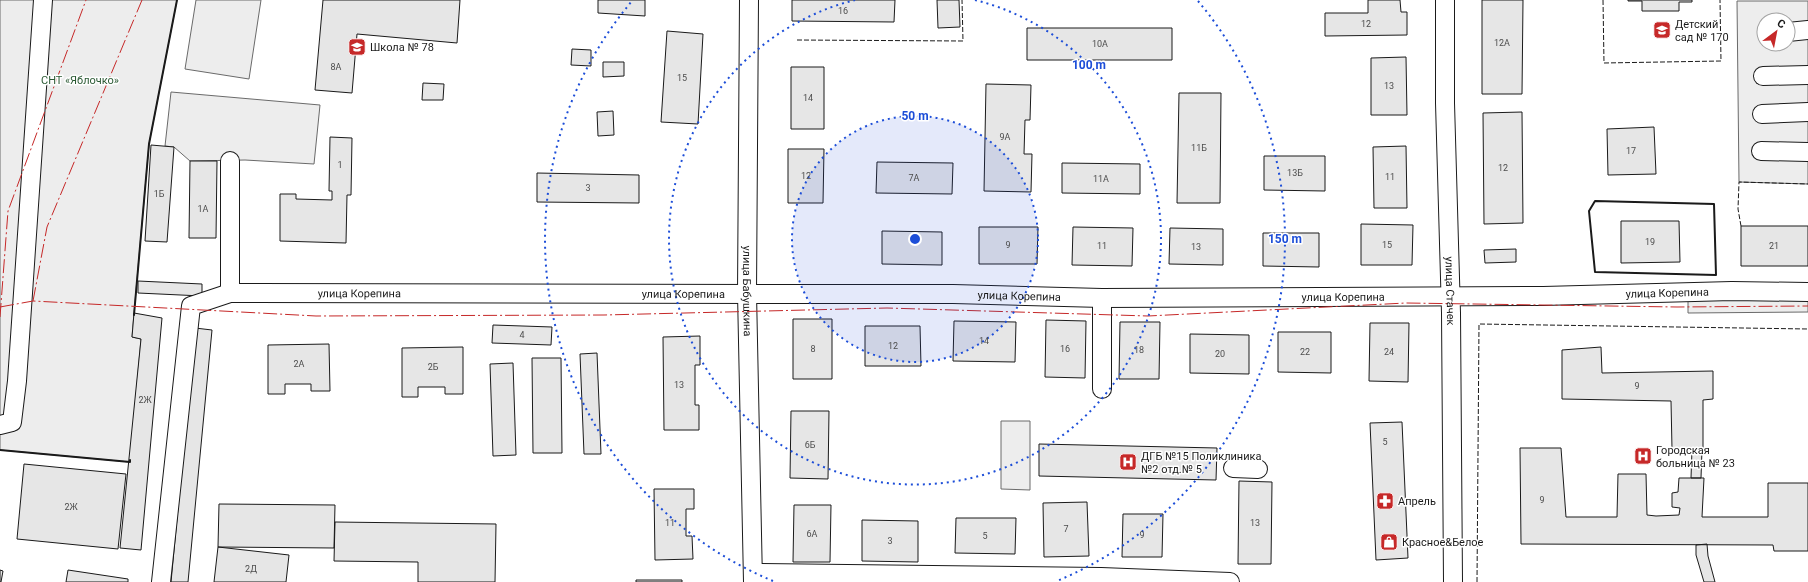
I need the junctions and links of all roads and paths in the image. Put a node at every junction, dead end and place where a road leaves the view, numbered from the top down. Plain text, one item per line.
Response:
1 (43, 0) edge
2 (749, 0) edge
3 (1445, 0) edge
4 (1808, 30) edge
5 (1796, 31) edge
6 (1808, 75) edge
7 (1763, 76) dead end
8 (1808, 112) edge
9 (1762, 114) dead end
10 (1761, 151) dead end
11 (1808, 152) edge
12 (230, 160) dead end
13 (230, 292) junction
14 (1808, 292) edge
15 (747, 293) junction
16 (1451, 295) junction
17 (1102, 298) junction
18 (1102, 389) dead end
19 (0, 425) edge
20 (1233, 468) dead end
21 (1258, 470) dead end
22 (754, 577) edge
23 (805, 578) edge
24 (1198, 581) edge
25 (161, 582) edge
26 (1230, 582) edge
27 (1453, 582) edge

1 - 19 street
2 - 15 street, улица Бабушкина
3 - 16 street, улица Стачек
4 - 5 street
6 - 7 street
8 - 9 street
10 - 11 street
12 - 13 street
13 - 15 street, улица Корепина
13 - 25 street, улица Корепина
14 - 16 street, улица Корепина
15 - 17 street, улица Корепина
15 - 22 street, улица Бабушкина
16 - 17 street, улица Корепина
16 - 27 street, улица Стачек
17 - 18 street
20 - 21 street
22 - 23 street
23 - 24 street
24 - 26 street

